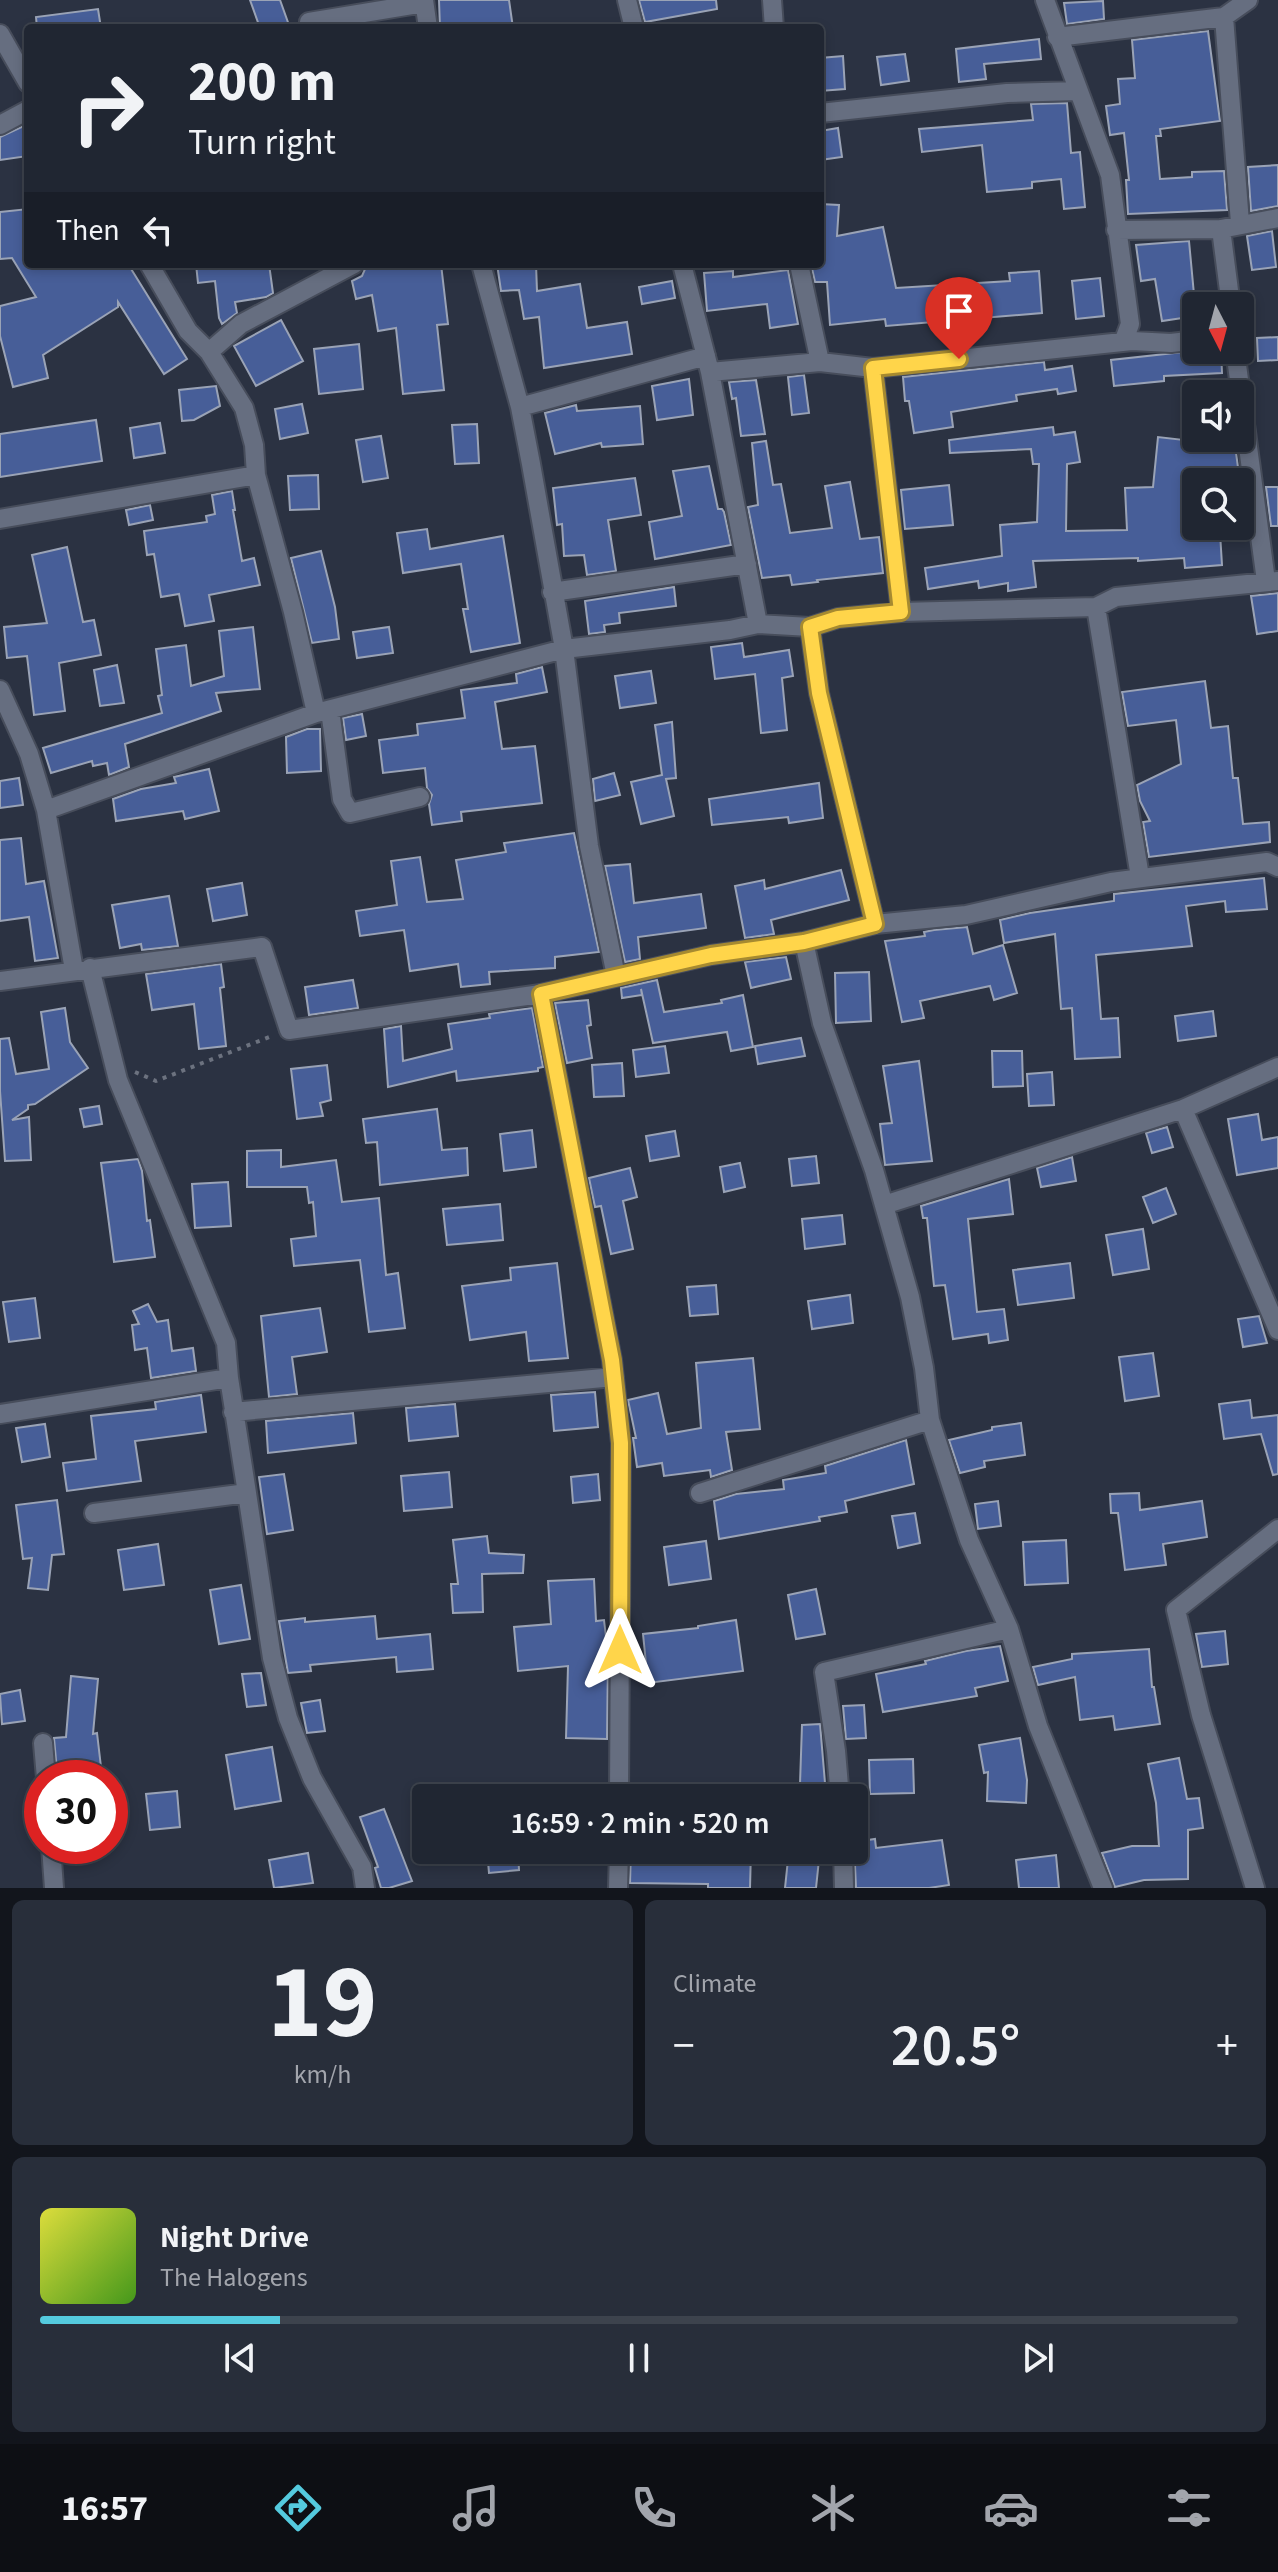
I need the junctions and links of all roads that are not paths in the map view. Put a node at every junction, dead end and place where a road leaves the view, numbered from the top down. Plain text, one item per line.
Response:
1 (627, 0) edge
2 (772, 0) edge
3 (1045, 0) edge
4 (1248, 0) edge
5 (424, 2) edge
6 (1224, 17) junction
7 (309, 22) dead end
8 (427, 24) edge
9 (633, 24) edge
10 (774, 24) edge
11 (0, 34) edge
12 (1057, 37) junction
13 (24, 76) edge
14 (1078, 91) junction
15 (24, 112) edge
16 (824, 113) edge
17 (0, 125) edge
18 (1278, 218) edge
19 (1240, 223) junction
20 (1221, 229) junction
21 (1116, 230) junction
22 (151, 268) edge
23 (346, 268) edge
24 (482, 268) edge
25 (683, 268) edge
26 (800, 268) edge
27 (1229, 292) edge
28 (1132, 341) junction
29 (1182, 342) edge
30 (209, 352) junction
31 (820, 362) junction
32 (708, 364) junction
33 (1237, 364) edge
34 (873, 368) junction
35 (520, 407) junction
36 (256, 475) junction
37 (0, 519) edge
38 (747, 564) junction
39 (1272, 581) edge
40 (552, 592) junction
41 (1096, 607) junction
42 (901, 612) junction
43 (758, 624) junction
44 (810, 627) junction
45 (564, 649) junction
46 (0, 690) edge
47 (323, 712) junction
48 (420, 797) dead end
49 (46, 810) junction
50 (1274, 860) edge
51 (1140, 877) junction
52 (875, 924) junction
53 (804, 942) junction
54 (82, 969) junction
55 (616, 976) junction
56 (0, 981) edge
57 (541, 994) junction
58 (1278, 1067) edge
59 (1183, 1109) junction
60 (884, 1205) junction
61 (1278, 1330) edge
62 (614, 1377) junction
63 (229, 1378) junction
64 (233, 1412) junction
65 (0, 1414) edge
66 (930, 1420) junction
67 (247, 1493) junction
68 (700, 1493) dead end
69 (94, 1513) dead end
70 (1278, 1529) edge
71 (1009, 1629) junction
72 (43, 1743) dead end
73 (44, 1760) edge
74 (619, 1784) edge
75 (839, 1784) edge
76 (52, 1864) edge
77 (619, 1864) edge
78 (843, 1864) edge
79 (54, 1888) edge
80 (365, 1888) edge
81 (618, 1888) edge
82 (844, 1888) edge
83 (1103, 1888) edge
84 (1255, 1888) edge

1 - 9 street
2 - 10 street
3 - 12 street
4 - 6 street
5 - 7 street
5 - 8 street
6 - 12 street
6 - 19 street
11 - 13 street
12 - 14 street
14 - 16 street
14 - 21 street
15 - 17 street
18 - 19 street
19 - 20 street
20 - 21 street
20 - 27 street
21 - 28 street
22 - 30 street
23 - 30 street
24 - 35 street
25 - 32 street
26 - 31 street
28 - 29 street
28 - 34 street
30 - 36 street
31 - 32 street
31 - 34 street
32 - 35 street
32 - 38 street
33 - 39 street
34 - 42 street
35 - 40 street
36 - 37 street
36 - 47 street
38 - 40 street
38 - 43 street
39 - 41 street
40 - 45 street
41 - 42 street
41 - 51 street
42 - 44 street
43 - 44 street
43 - 45 street
44 - 52 street
45 - 47 street
45 - 55 street
46 - 49 street
47 - 48 street
47 - 49 street
49 - 54 street
50 - 51 street
51 - 52 street
52 - 53 street
53 - 55 street
53 - 60 street
54 - 56 street
54 - 57 street
54 - 63 street
55 - 57 street
57 - 62 street
58 - 59 street
59 - 60 street
59 - 61 street
60 - 66 street
62 - 64 street
62 - 74 street
63 - 64 street
63 - 65 street
64 - 67 street
66 - 68 street
66 - 71 street
67 - 69 street
67 - 80 street
70 - 84 street
71 - 75 street
71 - 83 street
72 - 73 street
76 - 79 street
77 - 81 street
78 - 82 street

